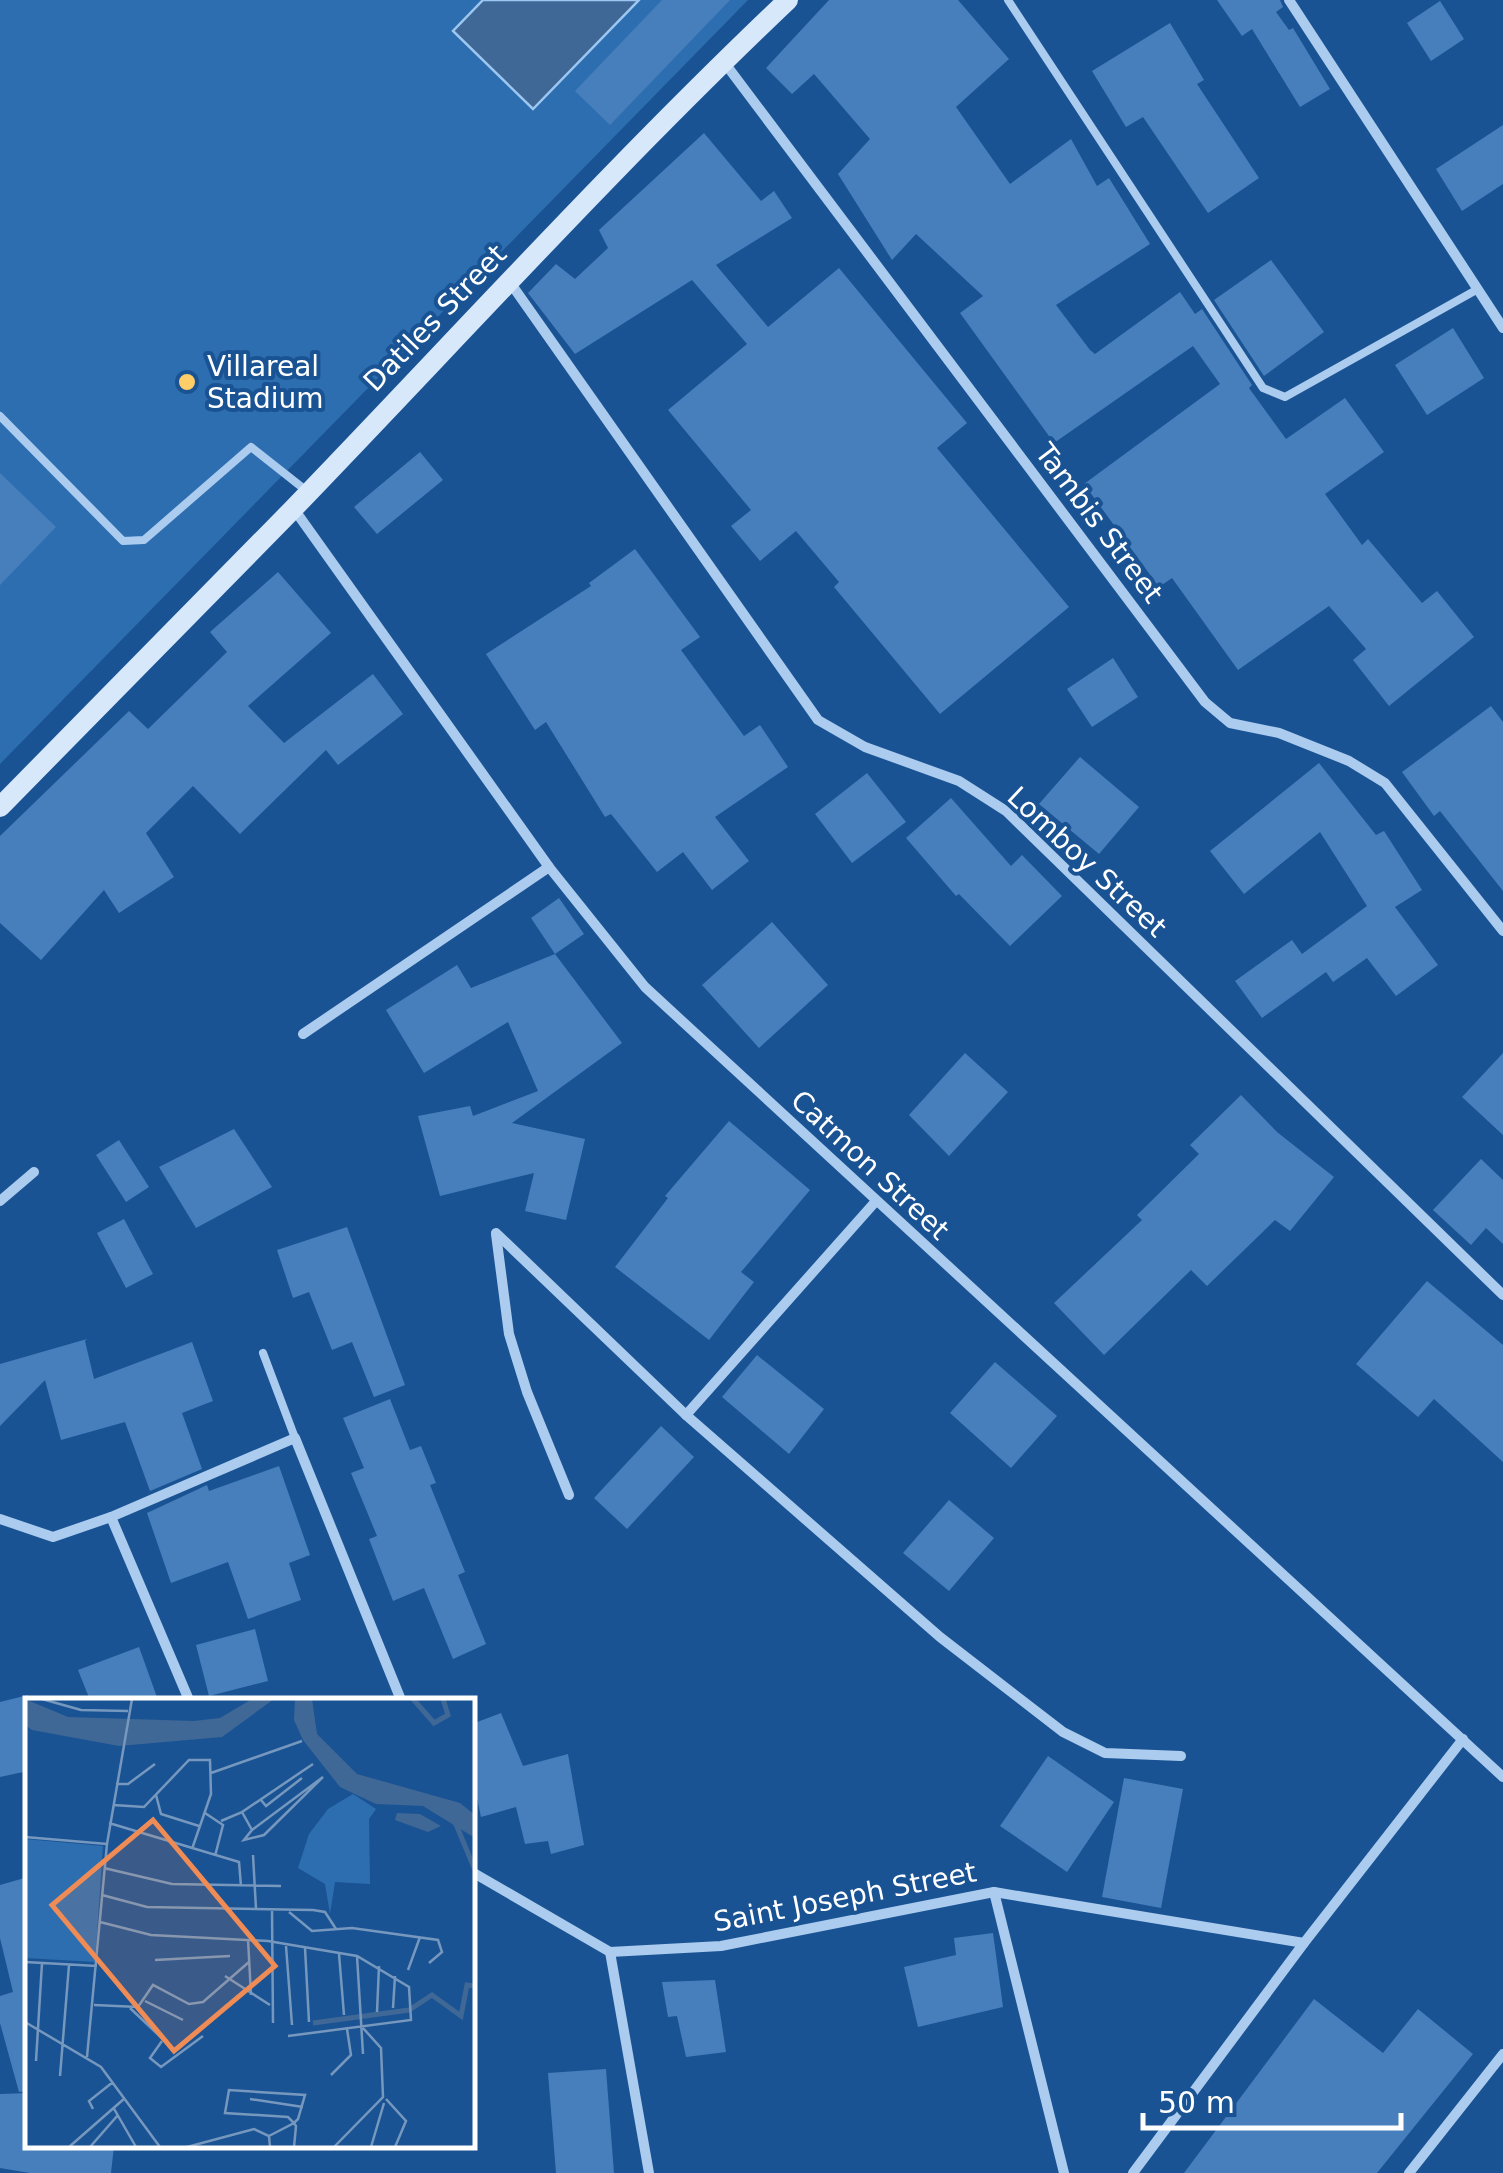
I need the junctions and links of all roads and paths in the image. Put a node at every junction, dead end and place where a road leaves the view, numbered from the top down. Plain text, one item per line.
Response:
1 (788, 0) edge
2 (1008, 0) edge
3 (1289, 0) edge
4 (723, 62) junction
5 (509, 280) junction
6 (1478, 289) junction
7 (1503, 328) edge
8 (0, 416) edge
9 (301, 500) junction
10 (0, 807) edge
11 (549, 867) junction
12 (1503, 930) edge
13 (303, 1034) dead end
14 (34, 1172) dead end
15 (0, 1201) edge
16 (876, 1201) junction
17 (1503, 1296) edge
18 (263, 1352) dead end
19 (686, 1414) junction
20 (295, 1438) junction
21 (569, 1495) dead end
22 (110, 1518) junction
23 (0, 1519) edge
24 (188, 1698) edge
25 (400, 1698) edge
26 (1464, 1739) junction
27 (1181, 1756) dead end
28 (1503, 1777) edge
29 (475, 1874) edge
30 (994, 1892) junction
31 (1304, 1943) junction
32 (610, 1952) junction
33 (1503, 2054) edge
34 (650, 2173) edge
35 (1064, 2173) edge
36 (1133, 2173) edge
37 (1409, 2173) edge

1 - 4 main road, Datiles Street
2 - 6 lane
3 - 6 street
4 - 5 main road, Datiles Street
4 - 12 street, Tambis Street
5 - 9 main road, Datiles Street
5 - 17 street, Lomboy Street
6 - 7 street
8 - 9 lane
9 - 10 main road, Datiles Street
9 - 11 street, Catmon Street
11 - 13 street
11 - 16 street, Catmon Street
14 - 15 street
16 - 19 street
16 - 26 street, Catmon Street
18 - 20 lane
19 - 21 street
19 - 27 street
20 - 22 street
20 - 25 street
22 - 23 street
22 - 24 street
26 - 28 street, Catmon Street
26 - 31 street
29 - 32 street
30 - 31 street, Saint Joseph Street
30 - 32 street, Saint Joseph Street
30 - 35 street
31 - 36 street
32 - 34 street
33 - 37 street

